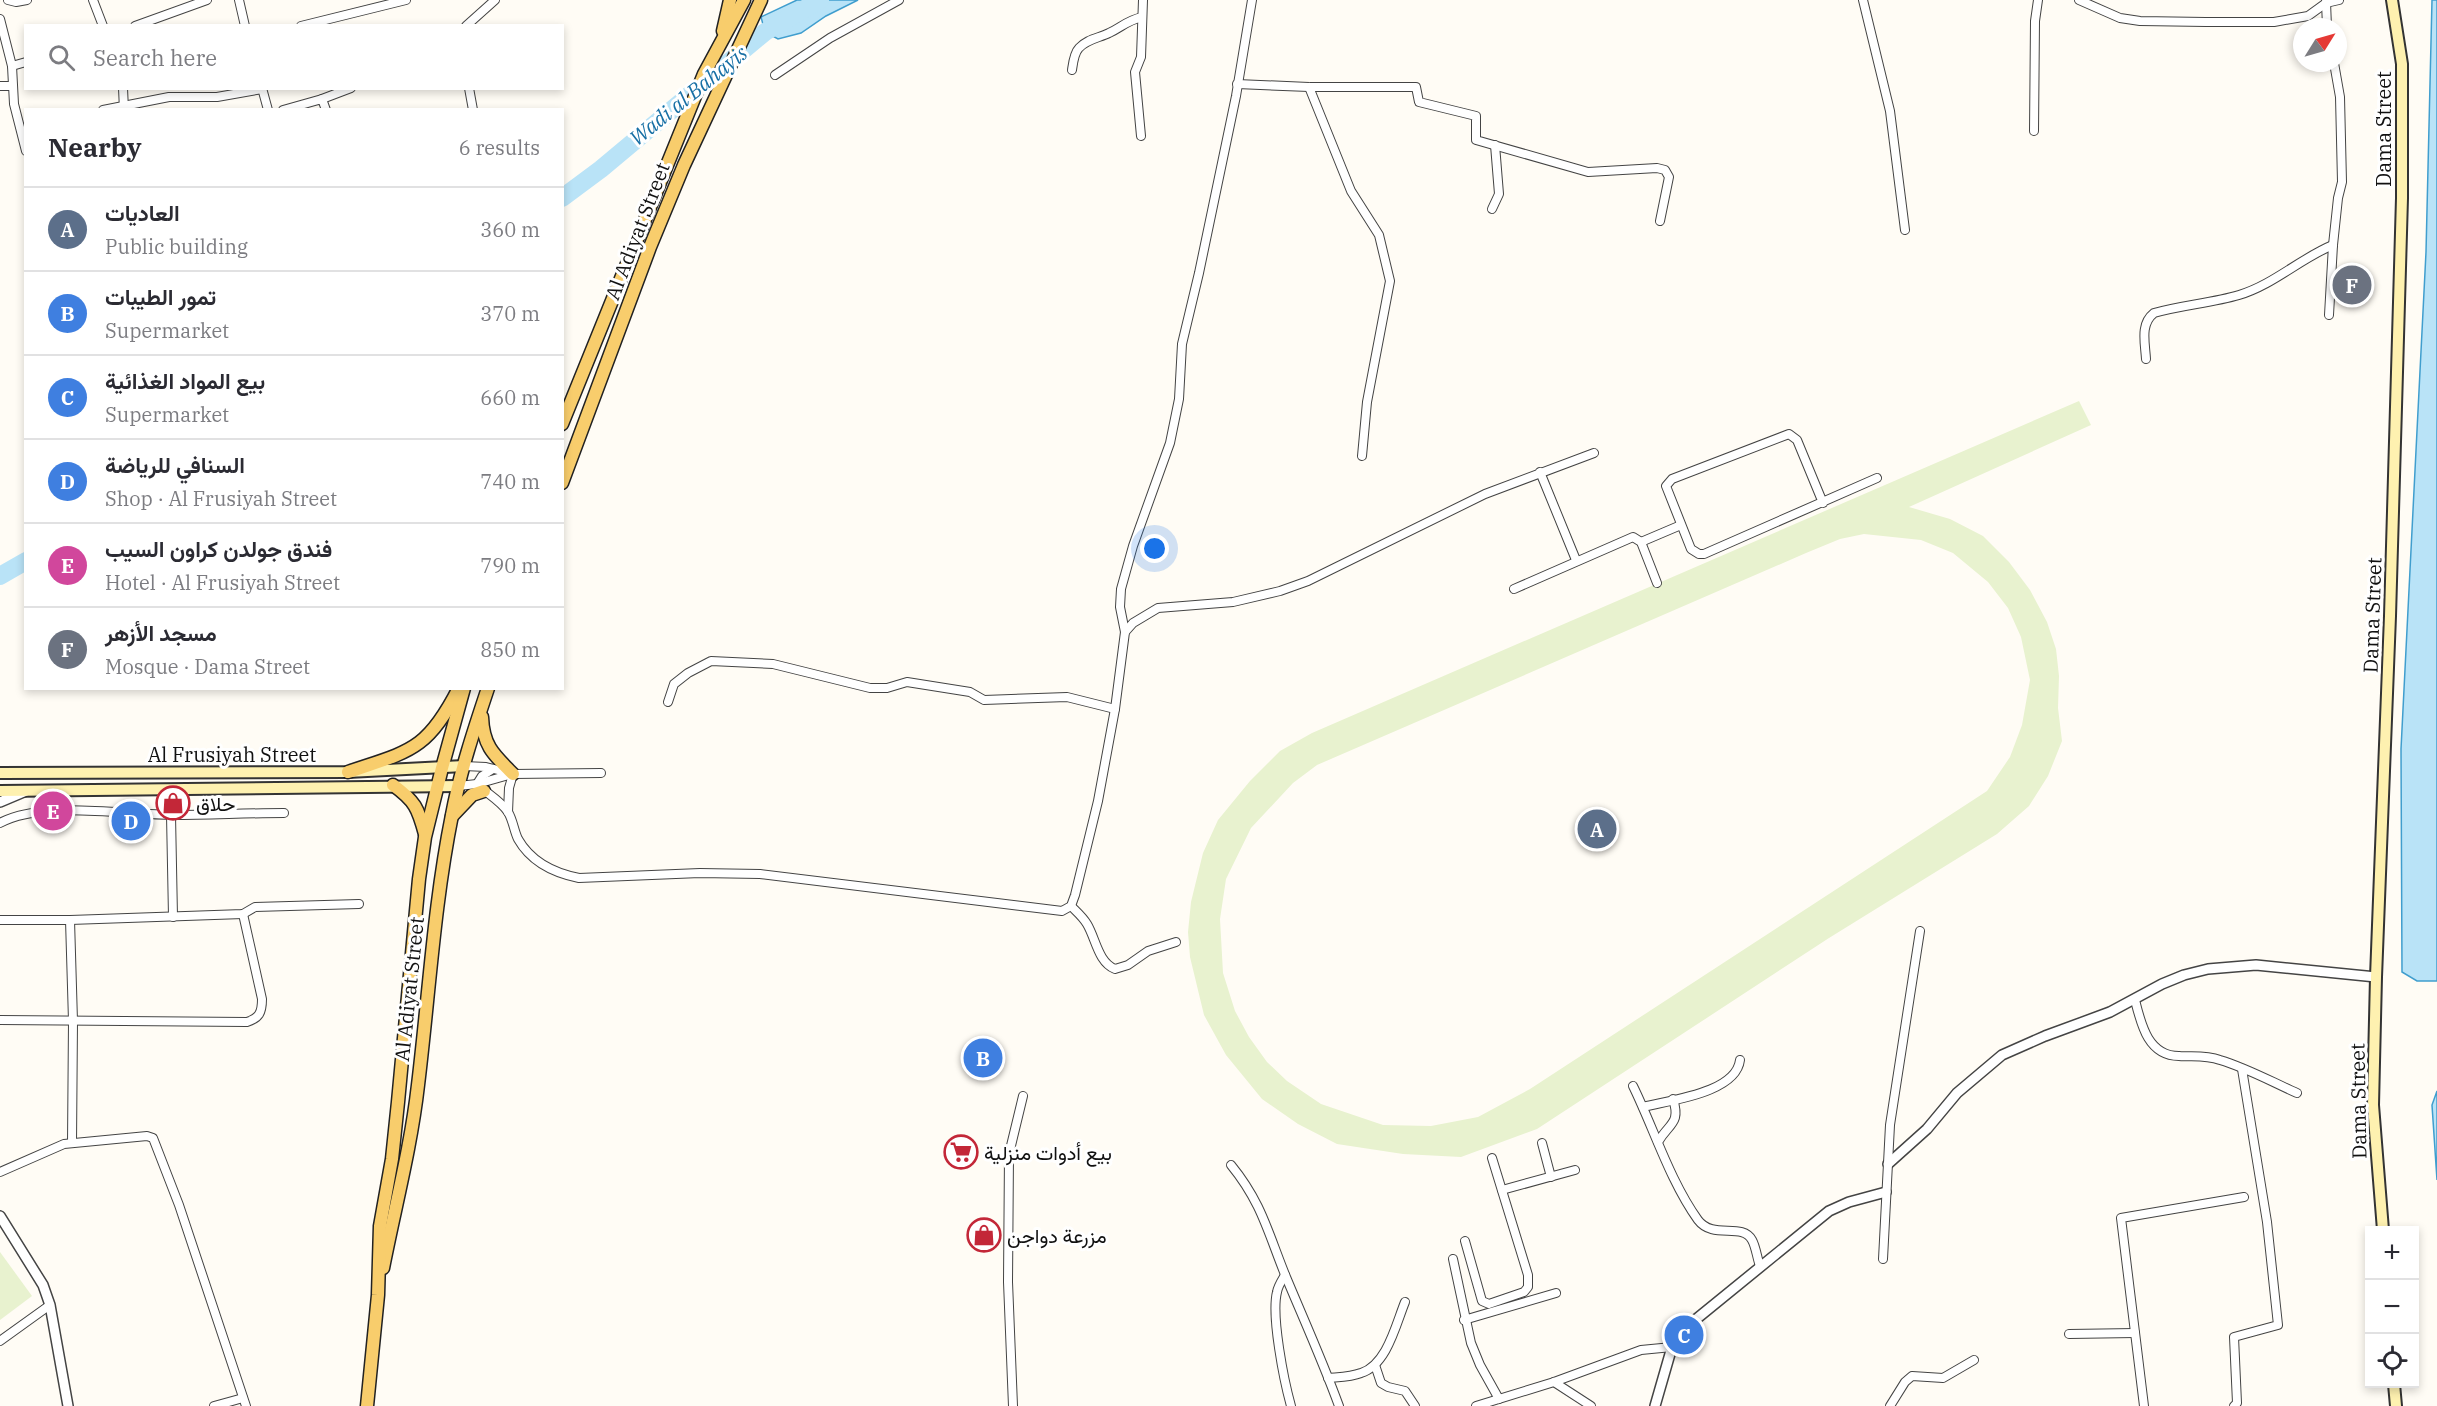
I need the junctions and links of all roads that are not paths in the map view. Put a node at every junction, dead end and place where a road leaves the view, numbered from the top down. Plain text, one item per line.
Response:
1 (8, 0) edge
2 (27, 0) edge
3 (93, 0) edge
4 (207, 0) edge
5 (239, 0) edge
6 (406, 0) edge
7 (730, 0) edge
8 (744, 0) edge
9 (762, 0) edge
10 (899, 0) edge
11 (1143, 0) edge
12 (1252, 0) edge
13 (1863, 0) edge
14 (2038, 0) edge
15 (2079, 0) edge
16 (2339, 0) edge
17 (2392, 0) edge
18 (490, 1) edge
19 (2326, 2) edge
20 (1142, 16) junction
21 (2327, 18) edge
22 (0, 19) edge
23 (476, 22) edge
24 (103, 24) edge
25 (141, 24) edge
26 (245, 24) edge
27 (309, 24) edge
28 (721, 40) junction
29 (24, 63) edge
30 (12, 66) junction
31 (1072, 70) dead end
32 (2336, 72) edge
33 (775, 75) dead end
34 (1237, 84) junction
35 (0, 86) edge
36 (12, 86) junction
37 (1309, 87) junction
38 (123, 90) edge
39 (256, 90) edge
40 (262, 90) edge
41 (346, 90) edge
42 (469, 90) edge
43 (322, 99) junction
44 (124, 108) edge
45 (267, 108) edge
46 (290, 108) edge
47 (325, 108) edge
48 (473, 108) edge
49 (2034, 131) dead end
50 (1141, 136) dead end
51 (24, 139) edge
52 (1494, 146) junction
53 (1492, 209) dead end
54 (1660, 221) dead end
55 (1905, 230) dead end
56 (2333, 245) junction
57 (2329, 315) dead end
58 (2146, 359) dead end
59 (564, 419) edge
60 (1594, 453) dead end
61 (1362, 456) dead end
62 (1540, 472) junction
63 (564, 478) edge
64 (1877, 478) dead end
65 (1823, 503) junction
66 (1681, 525) junction
67 (1641, 542) junction
68 (1576, 560) junction
69 (1658, 582) dead end
70 (1514, 588) dead end
71 (1125, 632) junction
72 (458, 690) edge
73 (463, 690) edge
74 (487, 690) edge
75 (668, 702) dead end
76 (482, 706) junction
77 (1115, 709) junction
78 (464, 766) junction
79 (442, 768) junction
80 (493, 769) junction
81 (348, 772) junction
82 (0, 773) edge
83 (602, 773) dead end
84 (513, 774) junction
85 (393, 785) junction
86 (458, 786) junction
87 (438, 787) junction
88 (480, 788) junction
89 (27, 790) junction
90 (0, 791) edge
91 (0, 802) edge
92 (508, 812) junction
93 (284, 813) dead end
94 (171, 815) junction
95 (452, 816) junction
96 (0, 824) edge
97 (425, 837) junction
98 (359, 904) dead end
99 (1071, 906) junction
100 (243, 914) junction
101 (173, 917) junction
102 (0, 920) edge
103 (70, 920) junction
104 (1920, 931) dead end
105 (1176, 942) dead end
106 (2376, 977) junction
107 (2135, 1000) junction
108 (0, 1020) edge
109 (73, 1021) junction
110 (1740, 1060) dead end
111 (2242, 1069) junction
112 (1632, 1086) dead end
113 (2297, 1093) dead end
114 (1023, 1096) dead end
115 (1673, 1099) junction
116 (1643, 1107) junction
117 (1658, 1142) junction
118 (72, 1143) junction
119 (1542, 1143) dead end
120 (1492, 1158) dead end
121 (1888, 1164) junction
122 (1231, 1165) dead end
123 (1575, 1170) dead end
124 (0, 1172) edge
125 (1551, 1177) junction
126 (1502, 1190) junction
127 (1886, 1192) junction
128 (2244, 1197) dead end
129 (0, 1216) edge
130 (2383, 1226) edge
131 (1465, 1241) dead end
132 (1453, 1259) dead end
133 (1883, 1259) dead end
134 (1760, 1266) junction
135 (1285, 1275) junction
136 (1556, 1293) dead end
137 (378, 1295) junction
138 (1405, 1302) dead end
139 (50, 1305) junction
140 (1464, 1320) junction
141 (2135, 1333) junction
142 (2068, 1334) dead end
143 (0, 1341) edge
144 (1672, 1347) junction
145 (1974, 1360) dead end
146 (1374, 1365) junction
147 (1328, 1378) junction
148 (1554, 1382) junction
149 (2394, 1388) edge
150 (1499, 1400) junction
151 (245, 1402) edge
152 (68, 1406) edge
153 (214, 1406) edge
154 (367, 1406) edge
155 (1013, 1406) edge
156 (1291, 1406) edge
157 (1339, 1406) edge
158 (1415, 1406) edge
159 (1476, 1406) edge
160 (1591, 1406) edge
161 (1655, 1406) edge
162 (1890, 1406) edge
163 (2144, 1406) edge
164 (2234, 1406) edge
165 (2396, 1406) edge

1 - 2 street
3 - 24 street
4 - 25 street
5 - 26 street
6 - 27 street
7 - 28 main road
8 - 28 main road, Al Adiyat Street
9 - 63 main road, Al Adiyat Street
10 - 33 street
11 - 20 street
12 - 34 street
13 - 55 street
14 - 49 street
15 - 19 street
16 - 19 street
17 - 106 main road, Dama Street
18 - 23 street
19 - 21 street
20 - 31 street
20 - 50 street
22 - 30 street
28 - 59 main road, Al Adiyat Street
29 - 30 street
30 - 36 street
32 - 56 street
34 - 37 street
34 - 71 street
35 - 36 street
36 - 51 street
37 - 52 street
37 - 61 street
38 - 44 street
39 - 44 street
40 - 45 street
41 - 43 street
42 - 48 street
43 - 46 street
43 - 47 street
52 - 53 street
52 - 54 street
56 - 57 street
56 - 58 street
60 - 62 street
62 - 68 street
62 - 71 street
64 - 65 street
65 - 66 street
65 - 66 street
66 - 67 street
67 - 68 street
67 - 69 street
68 - 70 street
71 - 77 street
72 - 81 main road
73 - 79 main road, Al Adiyat Street
74 - 76 main road, Al Adiyat Street
75 - 77 street
76 - 78 main road, Al Adiyat Street
76 - 84 main road
77 - 99 street
78 - 79 main road, Al Frusiyah Street
78 - 80 street
78 - 86 main road, Al Adiyat Street
79 - 81 main road, Al Frusiyah Street
79 - 87 main road, Al Adiyat Street
80 - 84 street
80 - 88 street
81 - 82 main road, Al Frusiyah Street
83 - 84 street
84 - 88 street
84 - 92 street
85 - 87 main road, Al Frusiyah Street
85 - 89 main road, Al Frusiyah Street
85 - 97 main road
86 - 87 main road, Al Frusiyah Street
86 - 88 street
86 - 95 main road, Al Adiyat Street
87 - 97 main road, Al Adiyat Street
88 - 92 street
88 - 95 main road
89 - 90 main road, Al Frusiyah Street
89 - 91 street
92 - 99 street
93 - 94 street
94 - 96 street
94 - 101 street
95 - 137 main road, Al Adiyat Street
97 - 137 main road, Al Adiyat Street
98 - 100 street
99 - 105 street
100 - 101 street
100 - 109 street
101 - 103 street
102 - 103 street
103 - 109 street
104 - 121 street
106 - 107 street
106 - 130 main road, Dama Street
107 - 111 street
107 - 121 street
108 - 109 street
109 - 118 street
110 - 115 street
111 - 113 street
111 - 164 street
112 - 116 street
114 - 155 street
115 - 116 street
115 - 117 street
116 - 117 street
117 - 134 street
118 - 124 street
118 - 151 street
119 - 125 street
120 - 126 street
121 - 127 street
122 - 135 street
123 - 125 street
125 - 126 street
126 - 131 street
127 - 133 street
127 - 134 street
128 - 141 street
129 - 139 street
132 - 140 street
134 - 144 street
135 - 147 street
135 - 156 street
136 - 140 street
137 - 154 main road, Al Adiyat Street
138 - 146 street
139 - 143 street
139 - 152 street
140 - 150 street
141 - 142 street
141 - 163 street
144 - 148 street
144 - 161 street
145 - 162 street
146 - 147 street
146 - 158 street
147 - 157 street
148 - 150 street
148 - 160 street
149 - 165 main road
150 - 159 street
151 - 153 street

